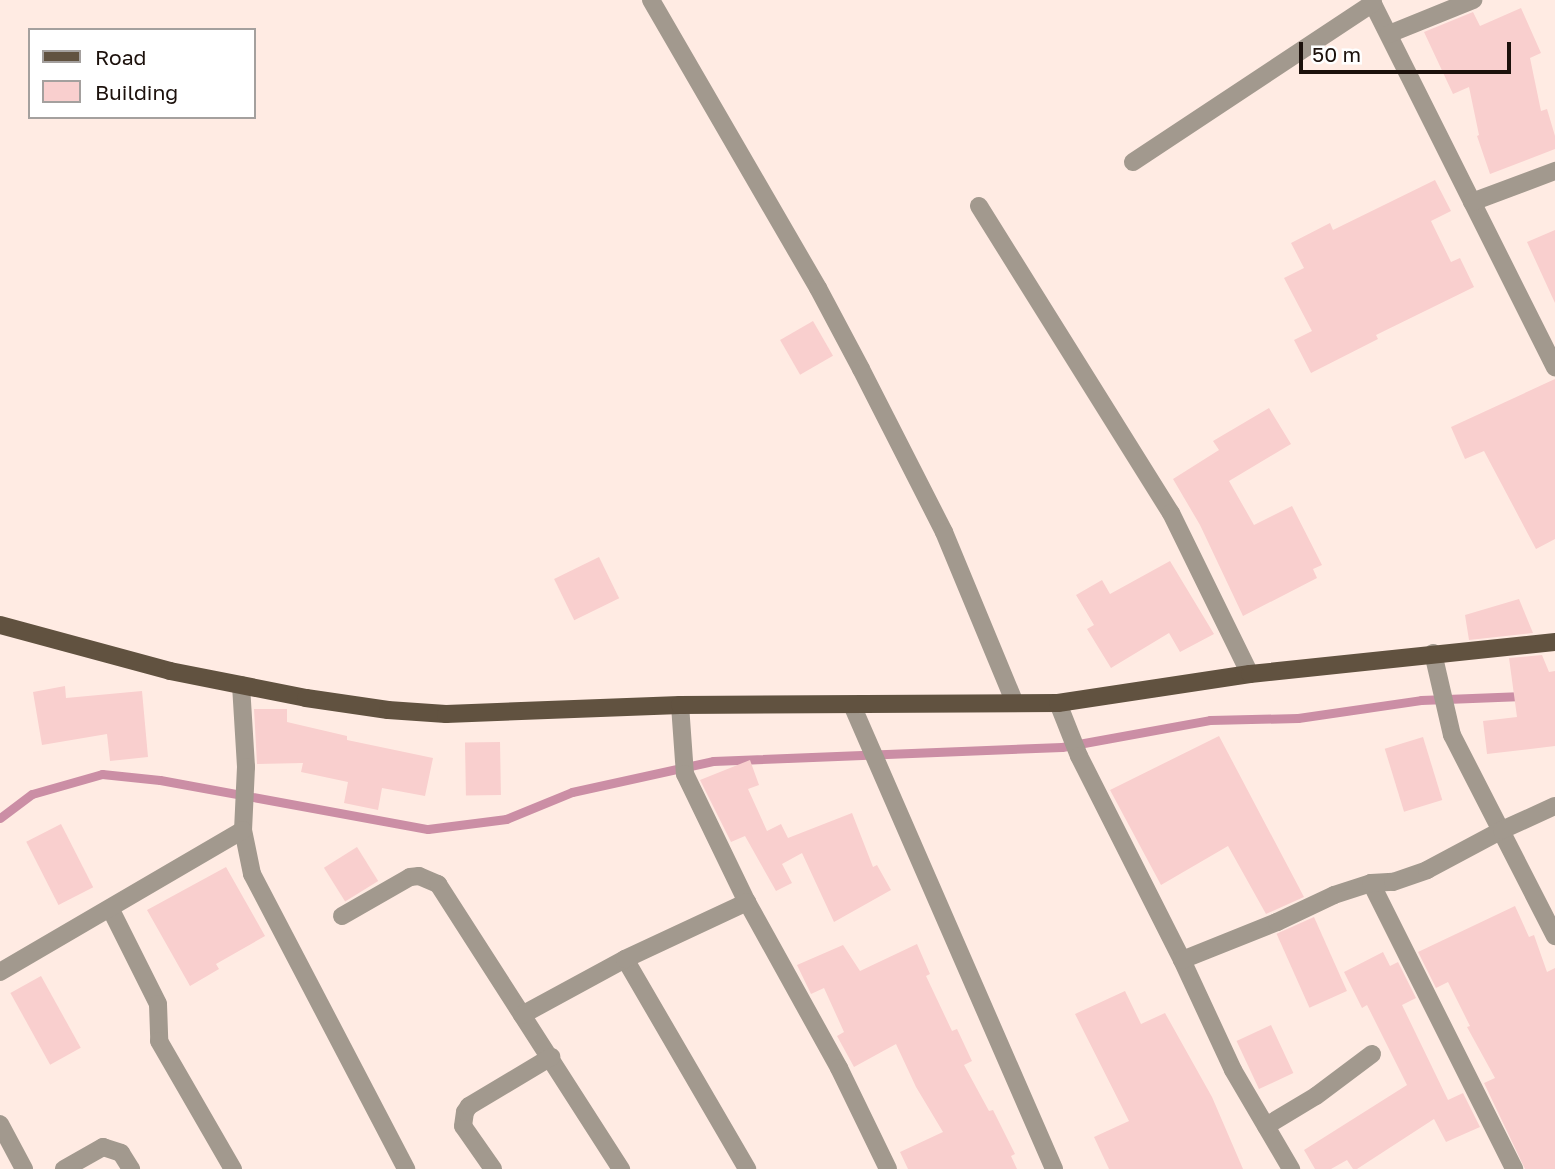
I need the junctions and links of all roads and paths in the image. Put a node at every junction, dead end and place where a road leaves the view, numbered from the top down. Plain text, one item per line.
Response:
1 (651, 0) edge
2 (1473, 0) edge
3 (1372, 2) edge
4 (1389, 33) junction
5 (1133, 162) dead end
6 (1555, 171) edge
7 (1472, 202) junction
8 (979, 206) dead end
9 (1555, 367) edge
10 (0, 625) edge
11 (1555, 642) edge
12 (1433, 653) junction
13 (1250, 674) junction
14 (242, 685) junction
15 (1015, 703) junction
16 (1058, 703) junction
17 (680, 705) junction
18 (852, 705) junction
19 (1555, 806) edge
20 (243, 830) junction
21 (1502, 830) junction
22 (1371, 883) junction
23 (747, 902) junction
24 (111, 910) junction
25 (342, 916) dead end
26 (1555, 936) edge
27 (625, 959) junction
28 (1182, 960) junction
29 (0, 972) edge
30 (522, 1016) junction
31 (1372, 1054) dead end
32 (551, 1057) junction
33 (0, 1124) edge
34 (1266, 1126) junction
35 (24, 1169) edge
36 (64, 1169) edge
37 (131, 1169) edge
38 (233, 1169) edge
39 (406, 1169) edge
40 (493, 1169) edge
41 (621, 1169) edge
42 (747, 1169) edge
43 (888, 1169) edge
44 (1054, 1169) edge
45 (1291, 1169) edge
46 (1514, 1169) edge

1 - 15 street
2 - 4 street
3 - 4 street
3 - 5 street
4 - 7 street
6 - 7 street
7 - 9 street
8 - 13 street
10 - 14 main road
11 - 12 main road
12 - 13 main road
12 - 21 street
13 - 16 main road
14 - 17 main road
14 - 20 street
15 - 16 main road
15 - 18 main road
16 - 28 street
17 - 18 main road
17 - 23 street
18 - 44 street
19 - 21 street
20 - 24 street
20 - 39 street
21 - 22 street
21 - 26 street
22 - 28 street
22 - 46 street
23 - 27 street
23 - 43 street
24 - 29 street
24 - 38 street
25 - 30 street
27 - 30 street
27 - 42 street
28 - 34 street
30 - 32 street
31 - 34 street
32 - 40 street
32 - 41 street
33 - 35 street
34 - 45 street
36 - 37 street

